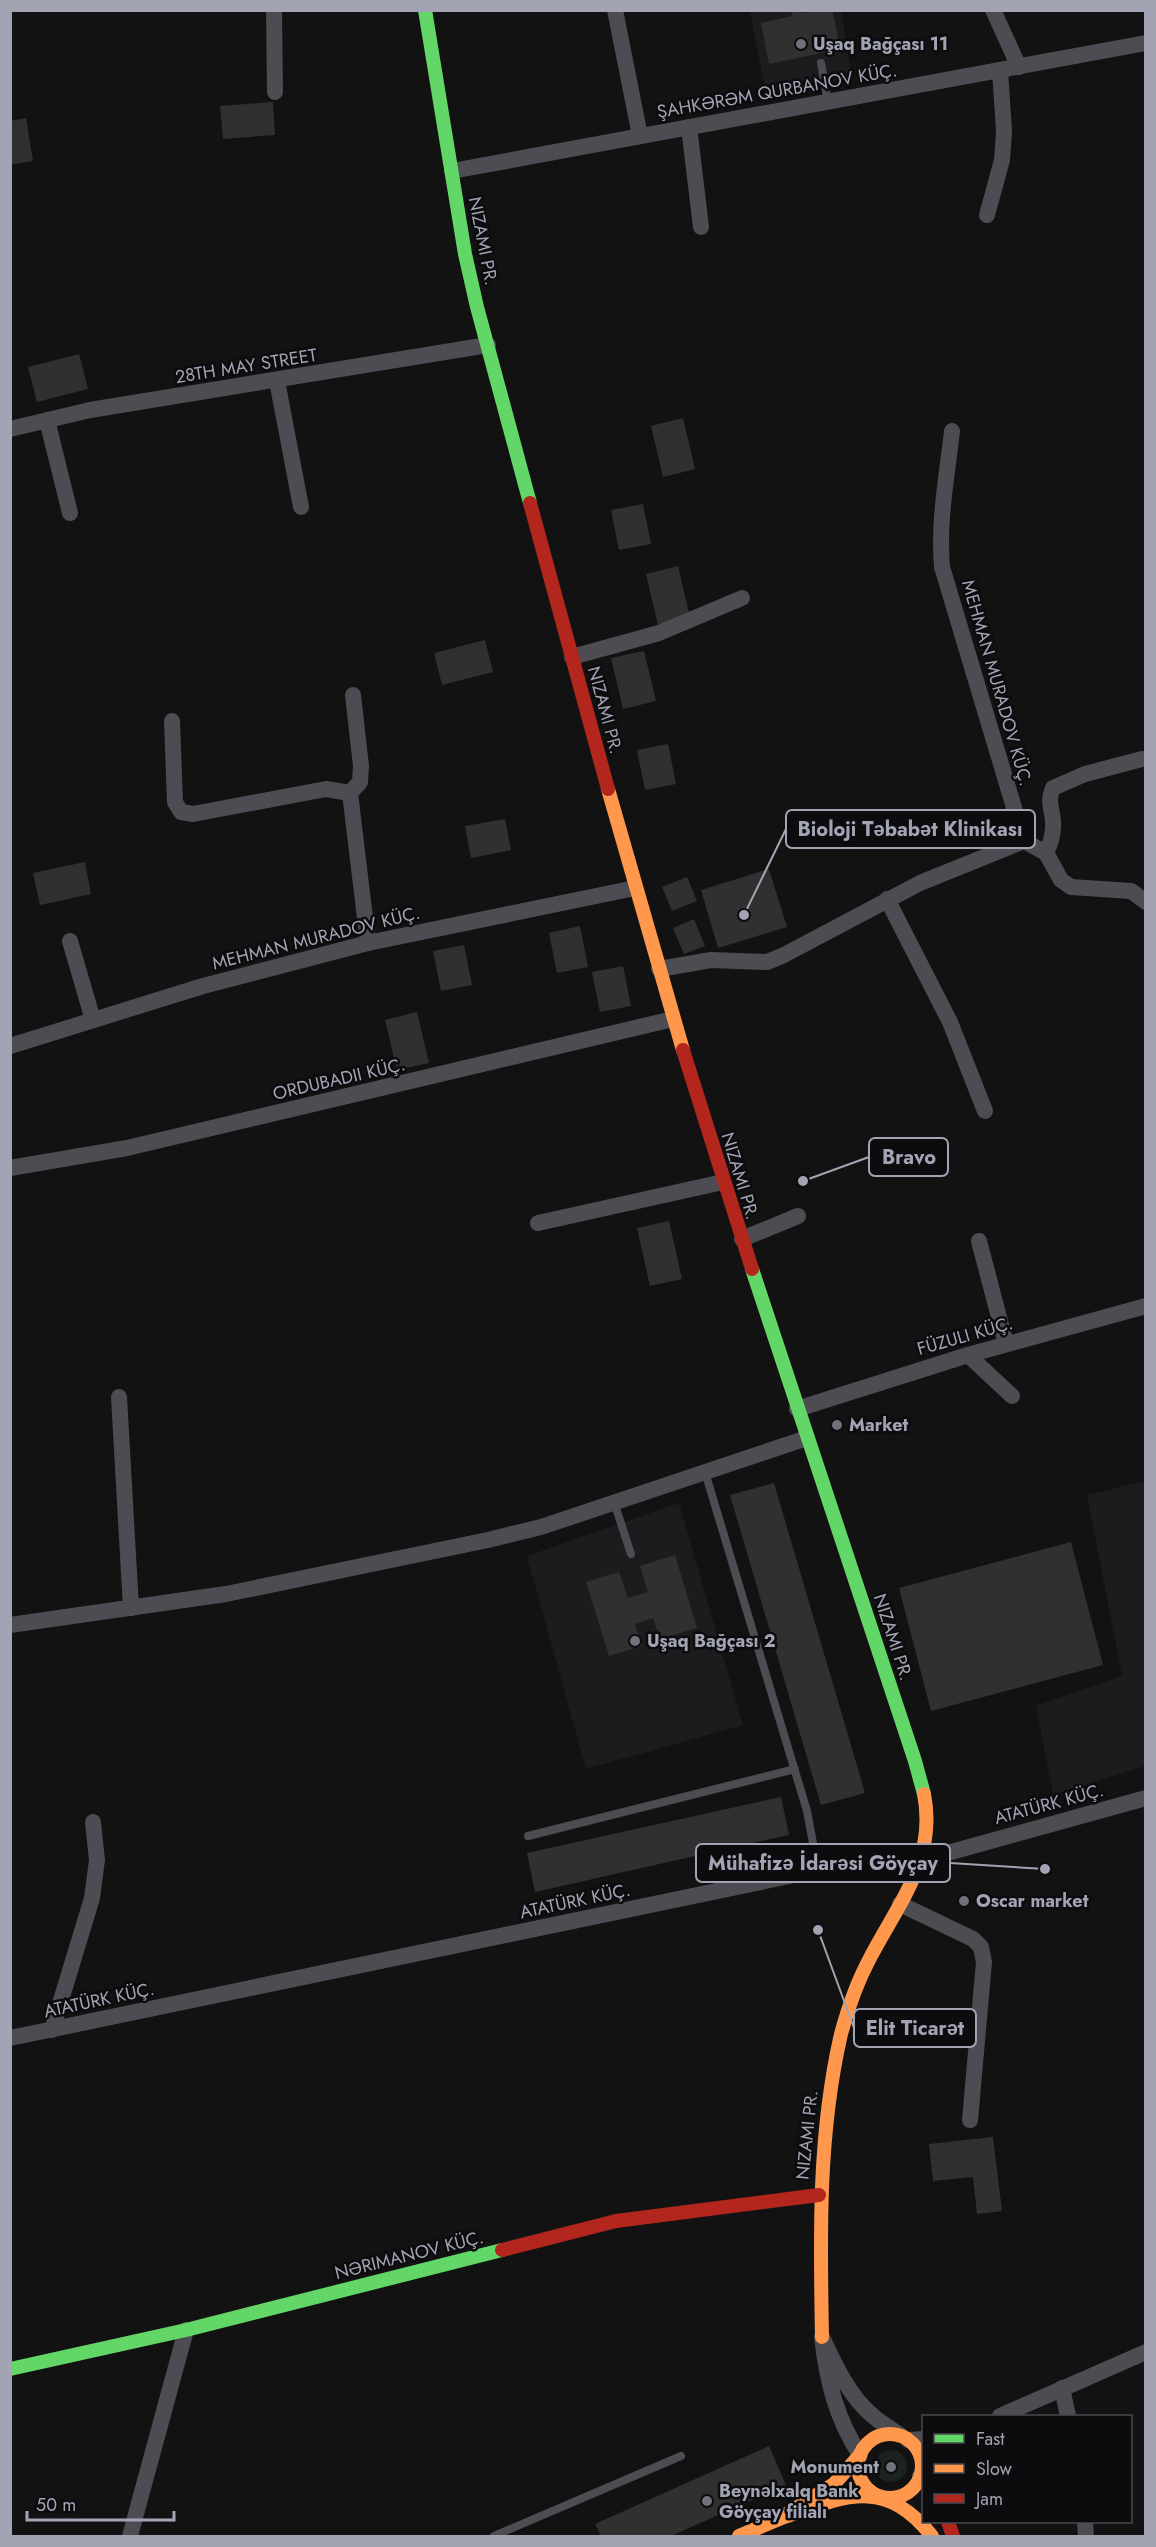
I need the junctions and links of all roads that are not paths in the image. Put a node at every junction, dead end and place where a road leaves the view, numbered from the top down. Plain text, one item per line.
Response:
1 (274, 10) edge
2 (425, 10) edge
3 (615, 10) edge
4 (993, 10) edge
5 (1146, 43) edge
6 (821, 63) dead end
7 (1019, 67) junction
8 (1000, 70) junction
9 (275, 92) dead end
10 (828, 102) junction
11 (689, 127) junction
12 (640, 136) junction
13 (452, 171) junction
14 (987, 215) dead end
15 (701, 227) dead end
16 (488, 345) junction
17 (277, 381) junction
18 (47, 420) junction
19 (10, 429) edge
20 (952, 431) dead end
21 (301, 507) dead end
22 (70, 513) dead end
23 (742, 598) dead end
24 (572, 657) junction
25 (353, 695) dead end
26 (172, 721) dead end
27 (1142, 759) dead end
28 (350, 793) junction
29 (1024, 841) junction
30 (1046, 853) junction
31 (635, 888) junction
32 (887, 899) junction
33 (1146, 902) edge
34 (70, 940) dead end
35 (368, 943) junction
36 (659, 969) junction
37 (673, 1019) junction
38 (93, 1020) junction
39 (10, 1046) edge
40 (985, 1111) dead end
41 (10, 1168) edge
42 (723, 1182) junction
43 (798, 1216) dead end
44 (538, 1223) dead end
45 (742, 1239) junction
46 (979, 1241) dead end
47 (1146, 1306) edge
48 (1006, 1344) junction
49 (968, 1355) junction
50 (1012, 1396) dead end
51 (119, 1397) dead end
52 (797, 1409) junction
53 (807, 1438) junction
54 (705, 1472) junction
55 (613, 1502) junction
56 (631, 1554) dead end
57 (131, 1608) junction
58 (10, 1625) edge
59 (795, 1769) junction
60 (1146, 1798) edge
61 (93, 1822) dead end
62 (528, 1836) dead end
63 (922, 1860) junction
64 (818, 1870) junction
65 (900, 1904) junction
66 (52, 2030) junction
67 (10, 2038) edge
68 (970, 2120) dead end
69 (819, 2195) junction
70 (186, 2330) junction
71 (822, 2337) junction
72 (1146, 2352) edge
73 (10, 2369) edge
74 (1062, 2388) junction
75 (1002, 2415) edge
76 (1068, 2415) edge
77 (911, 2438) edge
78 (860, 2455) junction
79 (681, 2456) dead end
80 (922, 2476) edge
81 (880, 2496) junction
82 (779, 2519) junction
83 (130, 2536) edge
84 (494, 2536) edge
85 (739, 2536) edge
86 (932, 2536) edge

1 - 9 street
2 - 13 street, NIZAMI PR.
3 - 12 street
4 - 7 street
5 - 7 street, ŞAHKƏRƏM QURBANOV KÜÇ.
6 - 10 lane
7 - 8 street, ŞAHKƏRƏM QURBANOV KÜÇ.
8 - 10 street, ŞAHKƏRƏM QURBANOV KÜÇ.
8 - 14 street
10 - 11 street, ŞAHKƏRƏM QURBANOV KÜÇ.
11 - 12 street, ŞAHKƏRƏM QURBANOV KÜÇ.
11 - 15 street
12 - 13 street, ŞAHKƏRƏM QURBANOV KÜÇ.
13 - 16 street, NIZAMI PR.
16 - 17 street, 28TH MAY STREET
16 - 24 street, NIZAMI PR.
17 - 18 street, 28TH MAY STREET
17 - 21 street
18 - 19 street, 28TH MAY STREET
18 - 22 street
20 - 29 street, MEHMAN MURADOV KÜÇ.
23 - 24 street
24 - 31 street, NIZAMI PR.
25 - 28 street
26 - 28 street
27 - 30 street
28 - 35 street
29 - 30 street
29 - 32 street
30 - 33 street
31 - 35 street, MEHMAN MURADOV KÜÇ.
31 - 36 street, NIZAMI PR.
32 - 36 street
32 - 40 street
34 - 38 street
35 - 38 street, MEHMAN MURADOV KÜÇ.
36 - 37 street, NIZAMI PR.
37 - 41 street, ORDUBADII KÜÇ.
37 - 42 street, NIZAMI PR.
38 - 39 street, MEHMAN MURADOV KÜÇ.
42 - 44 street
42 - 45 street, NIZAMI PR.
43 - 45 street
45 - 52 street, NIZAMI PR.
46 - 48 street
47 - 48 street, FÜZULI KÜÇ.
48 - 49 street, FÜZULI KÜÇ.
49 - 50 street
49 - 52 street, FÜZULI KÜÇ.
51 - 57 street
52 - 53 street, NIZAMI PR.
53 - 54 street
53 - 63 street, NIZAMI PR.
54 - 55 street
54 - 59 lane
55 - 56 lane
55 - 57 street
57 - 58 street
59 - 62 lane
59 - 64 lane
60 - 63 street, ATATÜRK KÜÇ.
61 - 66 street
63 - 64 street, ATATÜRK KÜÇ.
63 - 65 street, NIZAMI PR.
64 - 66 street, ATATÜRK KÜÇ.
65 - 68 street
65 - 69 street, NIZAMI PR.
66 - 67 street, ATATÜRK KÜÇ.
69 - 70 street, NƏRIMANOV KÜÇ.
69 - 71 street, NIZAMI PR.
70 - 73 street, NƏRIMANOV KÜÇ.
70 - 83 street
71 - 77 street
71 - 78 street
72 - 74 street
74 - 75 street
74 - 76 street
77 - 78 street
77 - 80 street
78 - 81 street
78 - 82 street
79 - 84 lane
80 - 81 street
81 - 82 street
81 - 86 street
82 - 85 street

